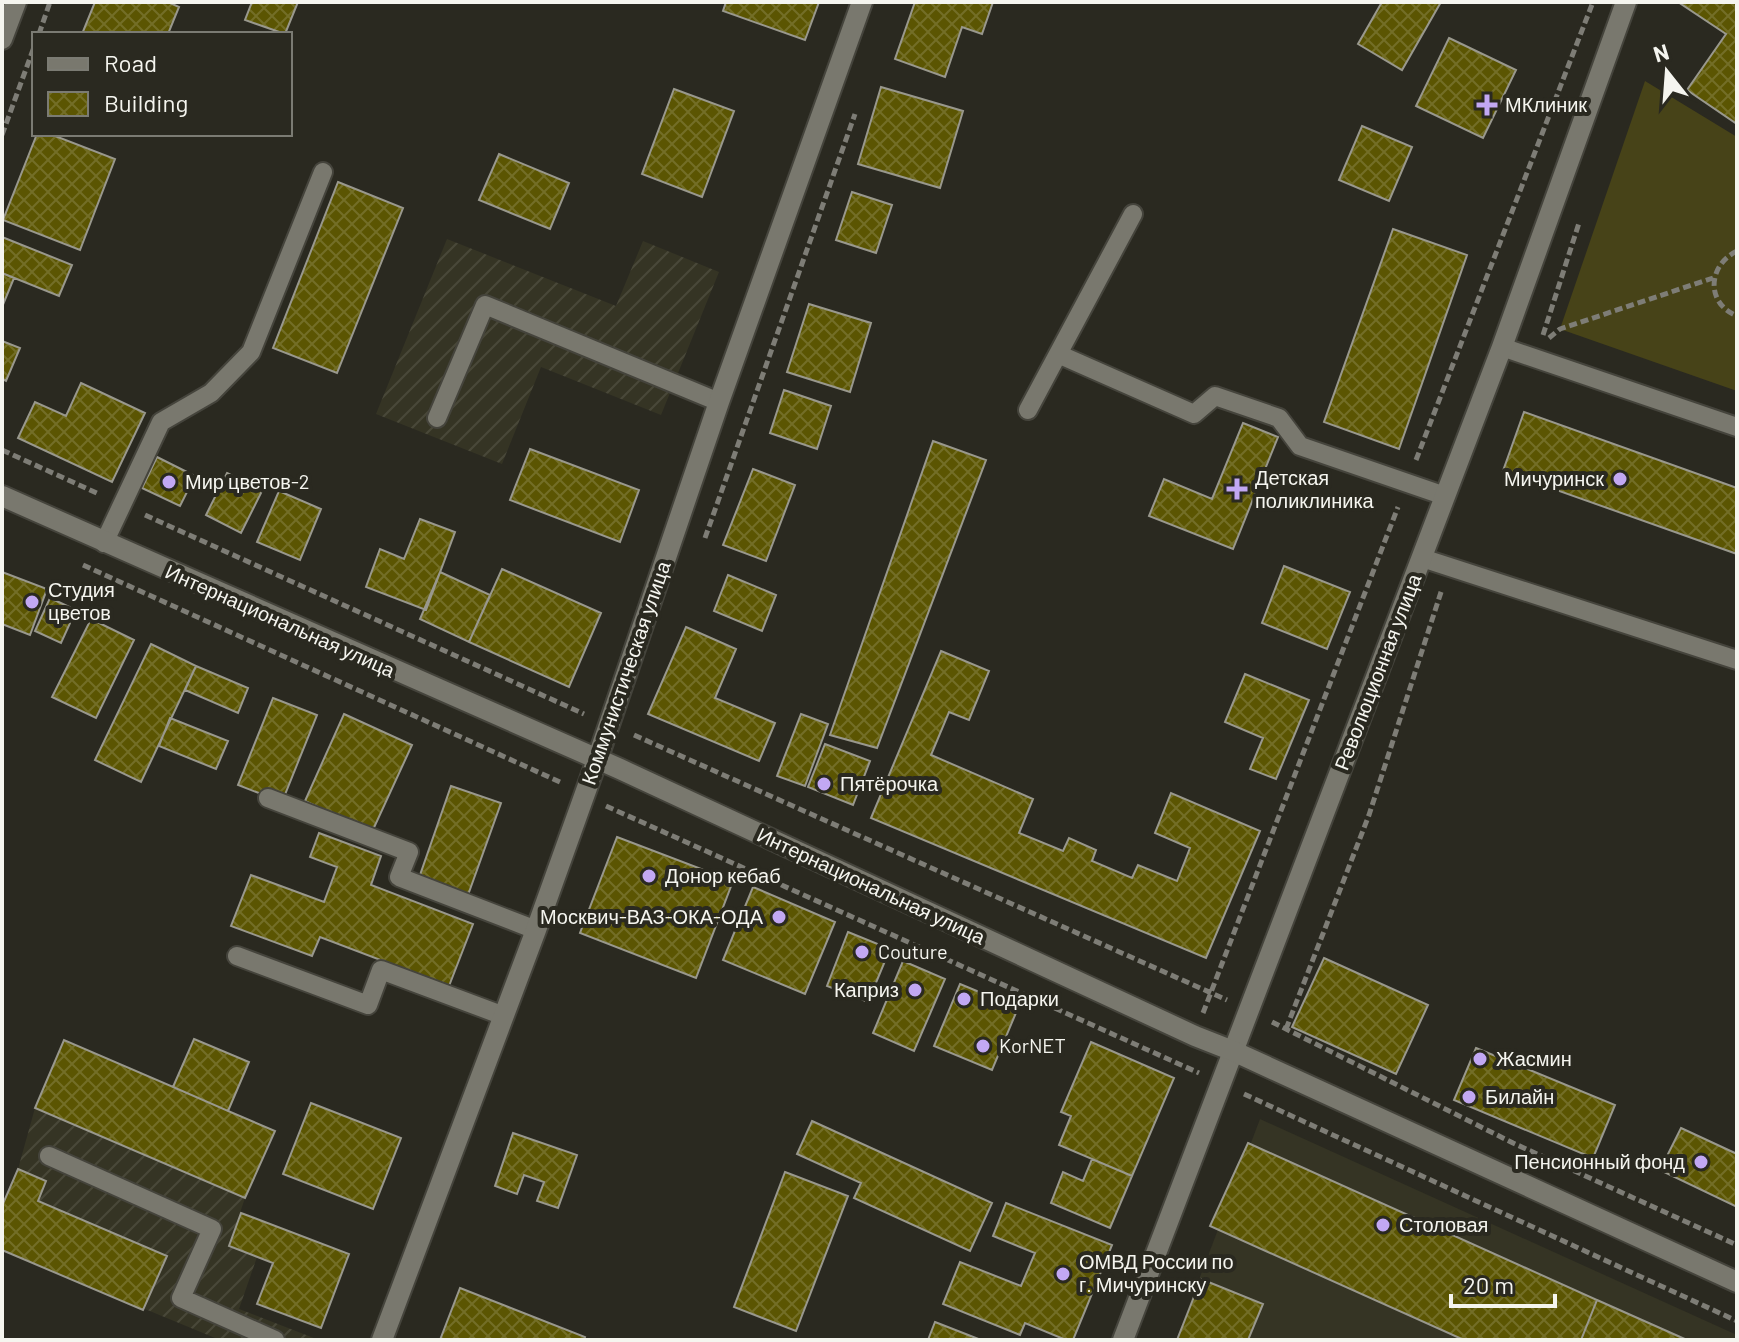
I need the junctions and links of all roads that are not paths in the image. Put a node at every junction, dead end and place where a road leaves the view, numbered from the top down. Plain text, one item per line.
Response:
1 (16, 2) edge
2 (862, 2) edge
3 (1626, 2) edge
4 (2, 39) edge
5 (323, 172) dead end
6 (1133, 214) dead end
7 (1502, 347) junction
8 (1058, 354) junction
9 (719, 402) junction
10 (1028, 410) dead end
11 (437, 418) dead end
12 (1737, 427) edge
13 (2, 496) edge
14 (1445, 496) junction
15 (104, 543) junction
16 (1422, 558) junction
17 (1737, 660) edge
18 (597, 760) junction
19 (268, 798) dead end
20 (536, 930) junction
21 (237, 956) dead end
22 (504, 1016) junction
23 (1233, 1051) junction
24 (49, 1156) dead end
25 (1737, 1282) edge
26 (275, 1340) edge
27 (382, 1340) edge
28 (1123, 1340) edge

1 - 4 street
2 - 9 street, Коммунистическая улица
3 - 7 street, Революционная улица
5 - 15 lane
6 - 8 lane
7 - 12 lane
7 - 14 street, Революционная улица
8 - 10 lane
8 - 14 lane
9 - 11 lane
9 - 18 street, Коммунистическая улица
13 - 15 street, Интернациональная улица
14 - 16 street, Революционная улица
15 - 18 street, Интернациональная улица
16 - 17 lane
16 - 23 street, Революционная улица
18 - 20 street, Коммунистическая улица
18 - 23 street, Интернациональная улица
19 - 20 lane
20 - 22 street, Коммунистическая улица
21 - 22 lane
22 - 27 street, Коммунистическая улица
23 - 25 street, Интернациональная улица
23 - 28 street, Революционная улица
24 - 26 lane

